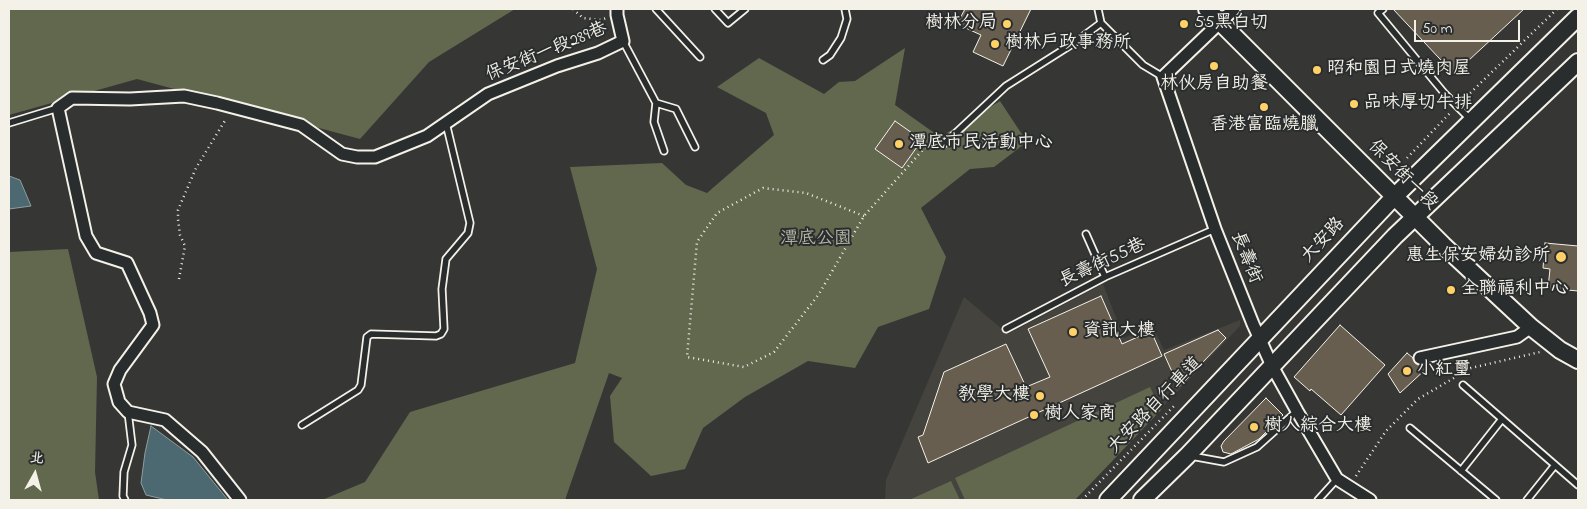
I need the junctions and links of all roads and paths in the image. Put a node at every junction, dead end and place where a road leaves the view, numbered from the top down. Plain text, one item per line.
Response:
1 (573, 9) edge
2 (656, 9) edge
3 (715, 9) edge
4 (745, 9) edge
5 (845, 9) edge
6 (1098, 9) edge
7 (1207, 9) edge
8 (1234, 9) edge
9 (1383, 9) edge
10 (1557, 9) edge
11 (617, 12) edge
12 (1578, 17) edge
13 (1220, 22) junction
14 (1101, 23) junction
15 (623, 41) junction
16 (700, 57) dead end
17 (823, 60) dead end
18 (1578, 62) edge
19 (1163, 77) junction
20 (656, 103) junction
21 (1457, 106) junction
22 (233, 107) junction
23 (58, 108) junction
24 (1472, 120) junction
25 (9, 123) edge
26 (446, 123) junction
27 (944, 144) joint
28 (695, 147) dead end
29 (664, 151) dead end
30 (1407, 158) dead end
31 (1394, 197) junction
32 (864, 216) junction
33 (1414, 217) junction
34 (1215, 230) junction
35 (1086, 234) dead end
36 (1105, 277) junction
37 (179, 279) dead end
38 (1531, 327) junction
39 (1006, 329) dead end
40 (1260, 339) junction
41 (1560, 350) junction
42 (1578, 351) edge
43 (1540, 352) dead end
44 (1420, 358) dead end
45 (1578, 360) edge
46 (1272, 366) junction
47 (1463, 385) dead end
48 (1180, 400) dead end
49 (128, 412) junction
50 (1297, 412) junction
51 (1502, 419) junction
52 (302, 426) dead end
53 (1410, 428) dead end
54 (1186, 456) junction
55 (1555, 465) junction
56 (1462, 471) junction
57 (1337, 479) junction
58 (1578, 485) edge
59 (1350, 489) junction
60 (125, 500) edge
61 (240, 500) edge
62 (1082, 500) edge
63 (1108, 500) edge
64 (1142, 500) edge
65 (1318, 500) edge
66 (1370, 500) edge
67 (1496, 500) edge
68 (1527, 500) edge

1 - 11 path
2 - 16 lane
3 - 4 lane
5 - 17 lane
6 - 14 lane
7 - 13 street, 保安街一段
8 - 13 street
9 - 21 lane
10 - 21 path
11 - 15 street, 保安街一段289巷
12 - 24 street, 大安路
13 - 19 street
13 - 31 street, 保安街一段
14 - 19 lane
14 - 27 lane
15 - 20 lane
15 - 26 street, 保安街一段289巷
18 - 33 street
19 - 34 street, 長壽街
20 - 28 lane
20 - 29 lane
21 - 24 lane
21 - 30 path
22 - 23 street, 保安街一段289巷
22 - 26 street, 保安街一段289巷
22 - 37 path
23 - 25 lane
23 - 49 street
24 - 31 street, 大安路
26 - 52 lane
27 - 32 path
31 - 33 street, 保安街一段
31 - 40 street, 大安路
32 - 32 path
33 - 38 street, 保安街一段
33 - 46 street
34 - 36 lane, 長壽街55巷
34 - 40 street, 長壽街
35 - 36 lane
36 - 39 lane, 長壽街55巷
38 - 41 street, 保安街一段
38 - 44 street
40 - 46 street, 長壽街
40 - 63 street, 大安路
41 - 42 street
41 - 45 street, 保安街一段
43 - 59 path
46 - 50 street, 長壽街
46 - 54 street
47 - 51 lane
48 - 62 path, 大安路自行車道
49 - 60 lane
49 - 61 street
50 - 54 lane
50 - 57 street, 長壽街
51 - 55 lane
51 - 56 lane
53 - 56 lane
54 - 64 street
55 - 58 lane
55 - 68 lane
56 - 67 lane
57 - 59 street, 長壽街
57 - 65 lane
59 - 66 street, 長壽街

